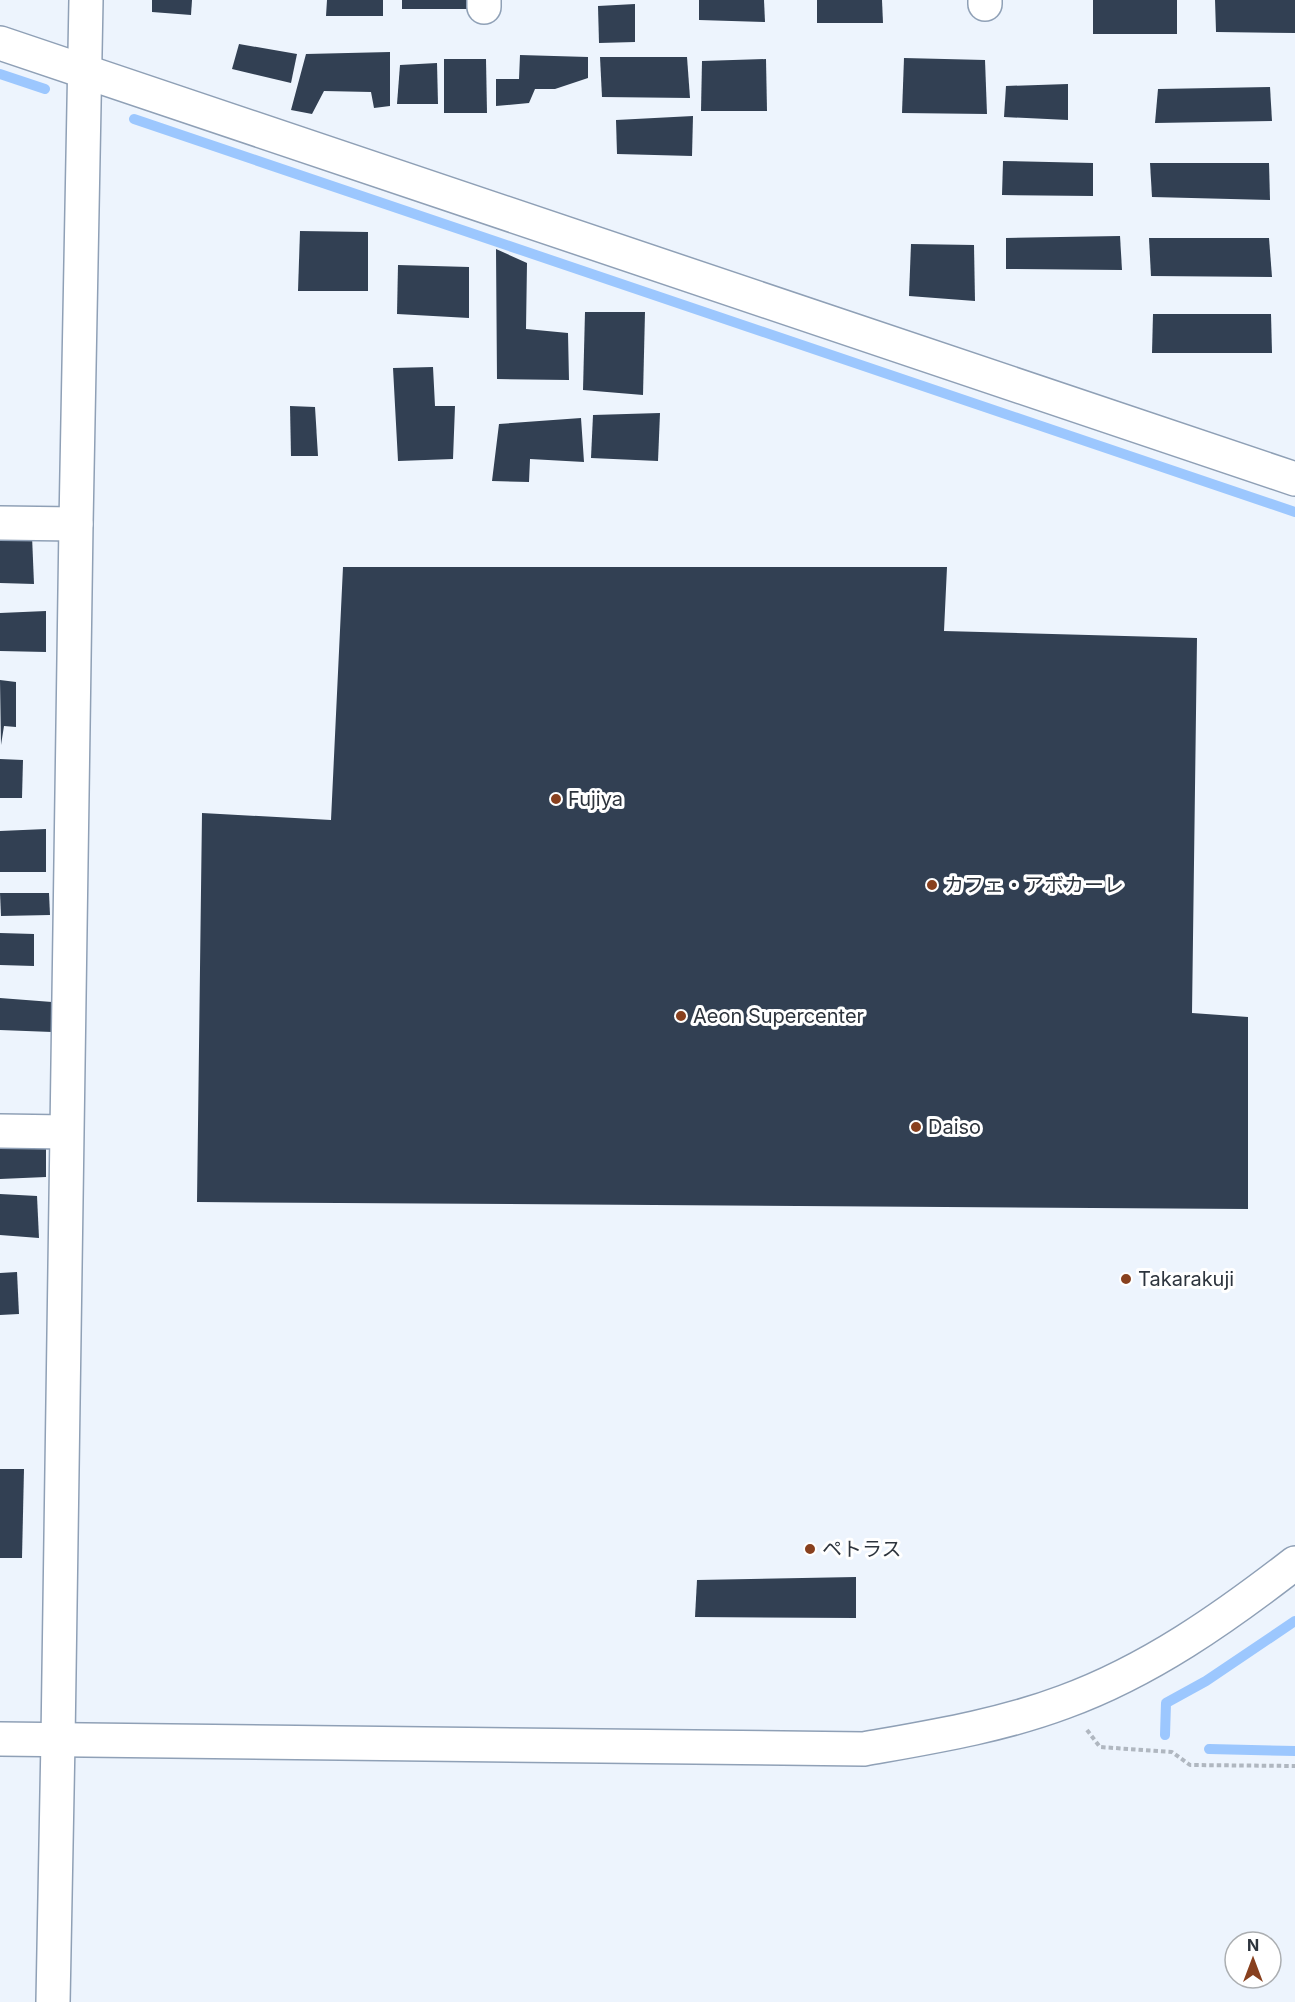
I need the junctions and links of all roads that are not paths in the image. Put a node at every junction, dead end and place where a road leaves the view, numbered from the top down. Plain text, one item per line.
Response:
1 (86, 0) edge
2 (0, 43) edge
3 (85, 71) junction
4 (1295, 479) edge
5 (0, 523) edge
6 (75, 524) junction
7 (0, 1131) edge
8 (66, 1132) junction
9 (1295, 1563) edge
10 (0, 1739) edge
11 (58, 1740) junction
12 (53, 2002) edge

1 - 3 street
2 - 3 street
3 - 4 street
3 - 6 street
5 - 6 street
6 - 8 street
7 - 8 street
8 - 11 street
9 - 11 street
10 - 11 street
11 - 12 street

